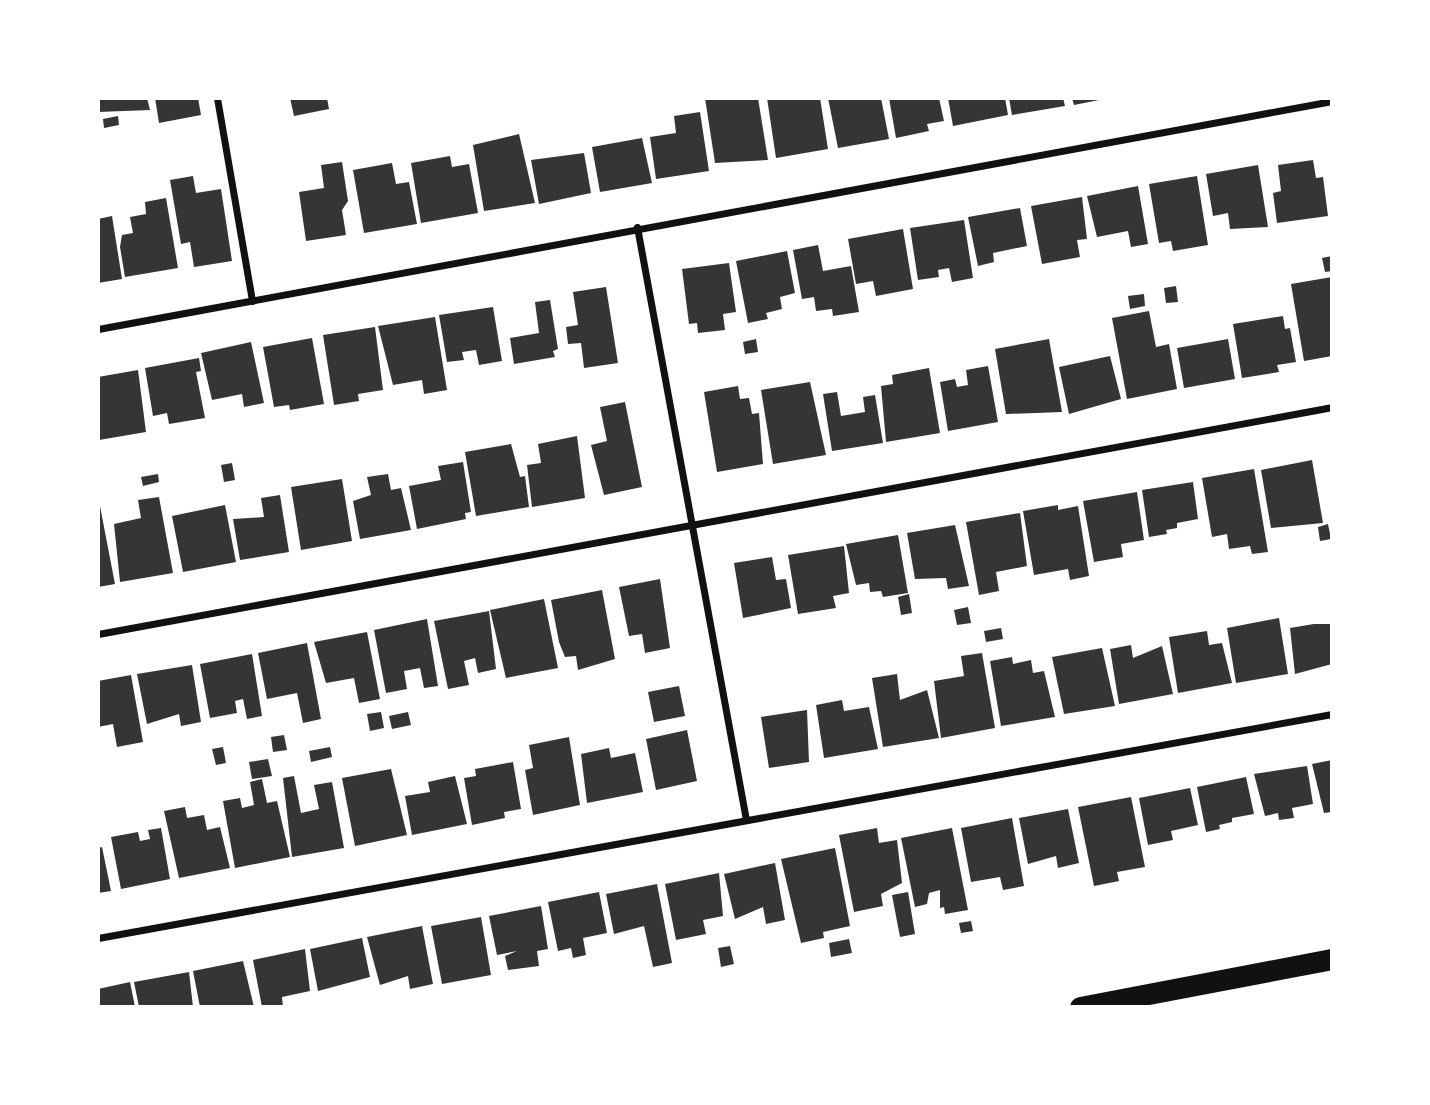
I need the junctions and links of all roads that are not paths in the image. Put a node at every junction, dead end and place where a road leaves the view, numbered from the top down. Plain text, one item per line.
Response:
1 (217, 98) edge
2 (1332, 102) edge
3 (637, 227) junction
4 (252, 301) junction
5 (98, 329) edge
6 (1332, 408) edge
7 (690, 524) junction
8 (98, 634) edge
9 (1332, 714) edge
10 (746, 820) junction
11 (98, 938) edge
12 (1332, 958) edge
13 (1080, 1007) edge

1 - 4 street
2 - 3 street
3 - 4 street
3 - 7 street
4 - 5 street
6 - 7 street
7 - 8 street
7 - 10 street
9 - 10 street
10 - 11 street
12 - 13 highway

